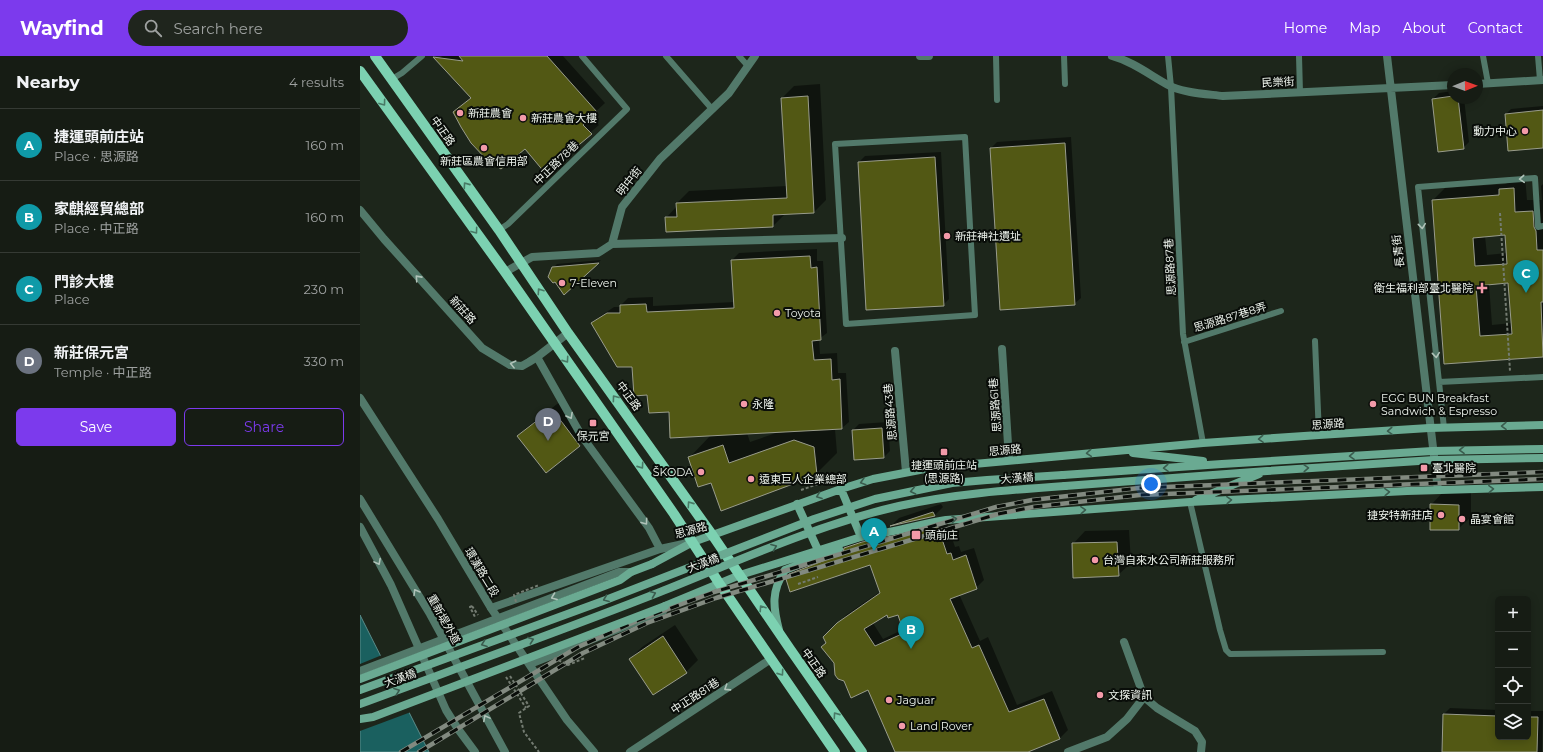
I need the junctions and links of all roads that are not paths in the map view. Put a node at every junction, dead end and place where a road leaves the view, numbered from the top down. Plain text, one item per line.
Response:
1 (375, 56) edge
2 (422, 56) edge
3 (582, 56) edge
4 (666, 56) edge
5 (740, 56) edge
6 (755, 56) edge
7 (920, 56) edge
8 (929, 56) edge
9 (996, 56) edge
10 (1064, 56) edge
11 (1112, 56) edge
12 (1168, 56) edge
13 (1299, 56) edge
14 (1387, 56) edge
15 (1483, 56) edge
16 (1538, 56) edge
17 (1123, 58) edge
18 (748, 66) junction
19 (360, 71) edge
20 (392, 79) junction
21 (1542, 80) edge
22 (1483, 83) edge
23 (1488, 83) junction
24 (1065, 84) dead end
25 (1447, 85) edge
26 (1171, 87) junction
27 (1390, 88) junction
28 (1300, 92) junction
29 (997, 100) dead end
30 (712, 108) junction
31 (1543, 177) edge
32 (1535, 178) junction
33 (360, 210) edge
34 (1543, 226) edge
35 (499, 230) junction
36 (842, 238) junction
37 (612, 244) junction
38 (520, 262) junction
39 (505, 272) junction
40 (1281, 311) dead end
41 (568, 333) junction
42 (1315, 341) dead end
43 (1184, 342) junction
44 (555, 344) junction
45 (1002, 349) dead end
46 (895, 351) dead end
47 (537, 357) junction
48 (1543, 377) edge
49 (1439, 382) junction
50 (360, 398) edge
51 (1543, 425) edge
52 (1429, 428) junction
53 (1444, 428) junction
54 (1319, 435) junction
55 (1203, 444) junction
56 (1543, 449) edge
57 (1115, 451) junction
58 (1432, 451) junction
59 (1543, 458) edge
60 (1009, 460) junction
61 (1434, 460) junction
62 (1222, 464) junction
63 (1267, 471) junction
64 (906, 472) junction
65 (1543, 487) edge
66 (841, 489) junction
67 (1438, 490) junction
68 (360, 499) edge
69 (1190, 502) junction
70 (797, 504) junction
71 (360, 527) edge
72 (881, 534) junction
73 (713, 536) junction
74 (861, 537) junction
75 (693, 542) junction
76 (660, 549) junction
77 (818, 550) junction
78 (630, 572) junction
79 (740, 575) junction
80 (719, 583) junction
81 (491, 608) junction
82 (781, 636) junction
83 (1124, 642) dead end
84 (1383, 652) dead end
85 (771, 659) junction
86 (530, 664) junction
87 (360, 671) edge
88 (360, 679) edge
89 (360, 690) edge
90 (1144, 697) junction
91 (360, 704) edge
92 (373, 717) junction
93 (360, 719) edge
94 (360, 724) edge
95 (858, 750) edge
96 (475, 752) edge
97 (504, 752) edge
98 (594, 752) edge
99 (630, 752) edge
100 (836, 752) edge
101 (1068, 752) edge
102 (1201, 752) edge

1 - 20 main road, 中正路
2 - 20 lane
3 - 35 lane, 中正路78巷
4 - 30 lane
5 - 18 lane
6 - 18 street, 明中街
7 - 8 street
9 - 29 lane
10 - 24 lane
11 - 17 street, 民樂街
12 - 26 lane, 思源路87巷
13 - 28 lane
14 - 27 street, 長青街
15 - 23 lane
16 - 21 lane
17 - 26 street, 民樂街
18 - 30 street, 明中街
19 -> 39 main road
35 -> 20 main road, 中正路
21 - 23 street
22 - 23 street
25 - 27 street, 民樂街
26 - 28 street, 民樂街
26 - 43 lane, 思源路87巷
27 - 28 street, 民樂街
27 - 52 street, 長青街
30 - 37 street, 明中街
31 - 32 lane
32 - 34 lane
32 -> 49 lane
47 -> 33 street, 新莊路
35 - 38 main road, 中正路
36 - 36 lane
36 - 37 street
37 - 38 street
38 - 39 street
41 -> 38 main road, 中正路
39 - 44 main road
40 - 43 lane, 思源路87巷8弄
41 - 44 street, 新莊路
73 -> 41 main road, 中正路
42 - 54 lane
43 - 55 lane, 思源路87巷
44 - 47 street, 新莊路
44 -> 75 main road
45 - 60 street, 思源路61巷
46 - 64 street, 思源路43巷
47 -> 76 street
48 - 49 lane
49 - 53 lane
50 - 81 street, 環漢路二段
51 -> 53 main road, 思源路
52 - 53 main road, 思源路
52 -> 54 main road, 思源路
52 - 58 street, 長青街
54 -> 55 main road, 思源路
55 - 57 main road, 思源路
56 -> 58 main road
57 -> 60 main road, 思源路
57 - 62 main road
58 - 61 street, 長青街
58 -> 62 main road
59 - 61 main road
60 - 64 main road, 思源路
63 -> 61 main road
61 - 67 street, 長青街
62 -> 89 main road, 大漢橋, bridge
63 - 69 main road
91 -> 63 main road, 大漢橋, bridge
64 -> 66 main road, 思源路
67 -> 65 main road
66 -> 70 main road, 思源路
66 - 74 main road
69 -> 67 main road
97 -> 68 street, 重新堤外道
72 -> 69 main road
69 - 84 lane
70 - 73 main road, 思源路
70 - 77 main road
71 -> 96 street
72 - 74 main road
72 - 82 main road
73 - 75 main road, 思源路
73 - 79 main road, 中正路
74 - 77 main road
75 - 76 street, 思源路
75 - 78 main road, bridge
75 - 80 main road
76 - 81 street, 思源路
77 - 79 main road
78 -> 87 street, bridge
78 - 88 main road, bridge
79 - 80 main road
82 -> 79 main road, 中正路
80 - 85 main road
80 - 86 street
80 - 92 main road, bridge
81 - 86 street, 環漢路二段
95 -> 82 main road, 中正路
83 - 90 street
85 -> 99 street, 中正路81巷
85 -> 100 main road
86 - 98 street, 環漢路二段
90 - 101 street
90 - 102 street
92 - 93 main road, bridge
92 - 94 street, bridge

